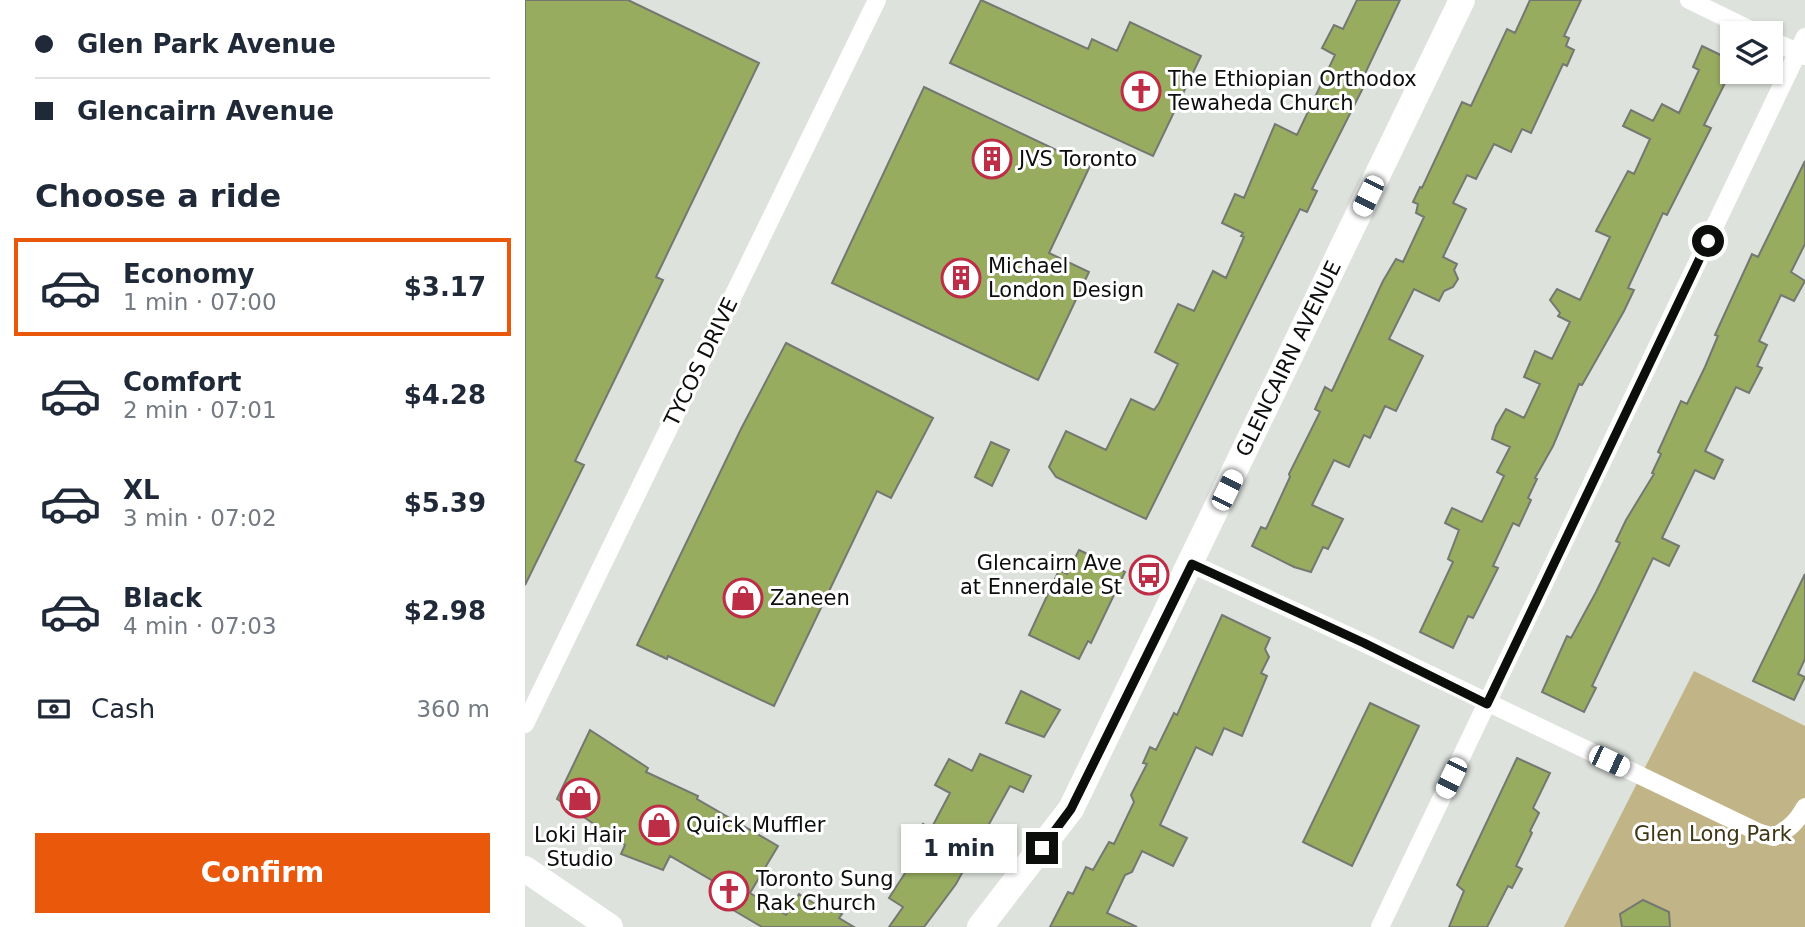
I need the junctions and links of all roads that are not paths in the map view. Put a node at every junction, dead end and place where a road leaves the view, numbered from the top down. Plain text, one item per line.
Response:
1 (877, 0) edge
2 (1462, 0) edge
3 (1689, 0) edge
4 (1732, 21) edge
5 (1783, 43) edge
6 (1803, 48) edge
7 (1192, 564) junction
8 (1487, 704) junction
9 (525, 724) edge
10 (1805, 807) edge
11 (525, 869) edge
12 (596, 923) edge
13 (980, 927) edge
14 (1380, 927) edge

1 - 9 street, TYCOS DRIVE
2 - 7 street, GLENCAIRN AVENUE
3 - 4 street
5 - 6 street
6 - 8 street
7 - 8 street
7 - 13 street, GLENCAIRN AVENUE
8 - 10 street
8 - 14 street
11 - 12 street

